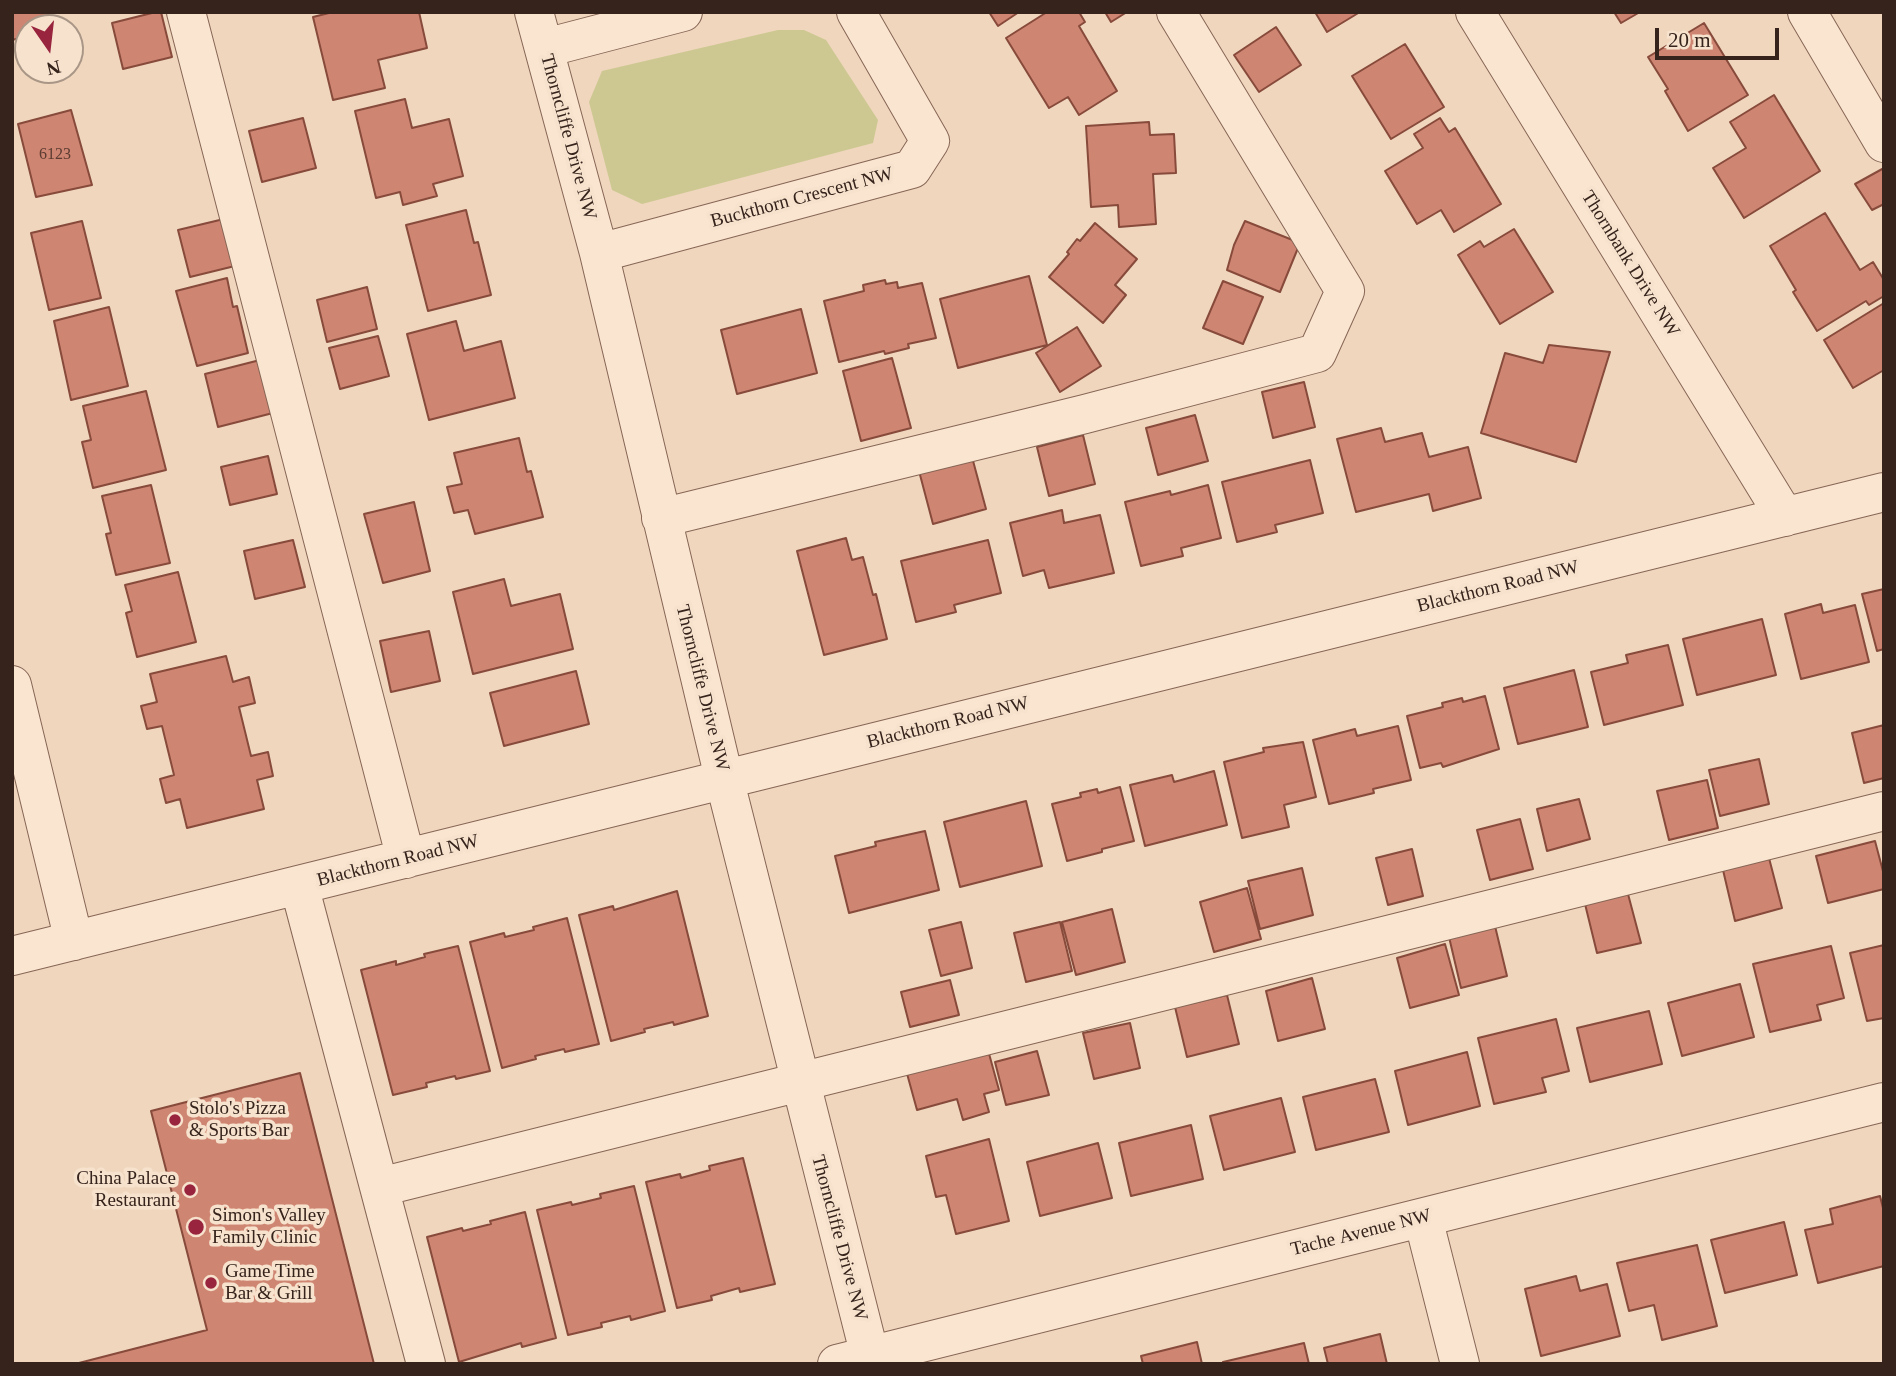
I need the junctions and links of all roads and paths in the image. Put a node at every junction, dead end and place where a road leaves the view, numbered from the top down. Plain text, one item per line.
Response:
1 (186, 12) edge
2 (683, 12) edge
3 (856, 12) edge
4 (1176, 12) edge
5 (1475, 12) edge
6 (1807, 12) edge
7 (540, 30) edge
8 (1884, 143) edge
9 (598, 253) junction
10 (1884, 492) edge
11 (1785, 517) junction
12 (661, 519) junction
13 (12, 685) edge
14 (724, 778) junction
15 (1884, 811) edge
16 (406, 859) junction
17 (299, 885) junction
18 (74, 941) junction
19 (12, 956) edge
20 (799, 1081) junction
21 (1884, 1102) edge
22 (380, 1187) junction
23 (1423, 1218) junction
24 (860, 1361) edge
25 (426, 1364) edge
26 (1460, 1364) edge

1 - 16 street
2 - 7 street
3 - 9 street, Buckthorn Crescent NW
4 - 12 street
5 - 11 street, Thornbank Drive NW
6 - 8 street
7 - 9 street, Thorncliffe Drive NW
9 - 12 street, Thorncliffe Drive NW
10 - 11 street, Blackthorn Road NW
11 - 14 street, Blackthorn Road NW
12 - 14 street, Thorncliffe Drive NW
13 - 18 street
14 - 16 street, Blackthorn Road NW
14 - 20 street, Thorncliffe Drive NW
15 - 20 street
16 - 17 street, Blackthorn Road NW
17 - 18 street, Blackthorn Road NW
17 - 22 street
18 - 19 street, Blackthorn Road NW
20 - 22 street
20 - 24 street, Thorncliffe Drive NW
21 - 23 street, Tache Avenue NW
22 - 25 street
23 - 24 street, Tache Avenue NW
23 - 26 street

